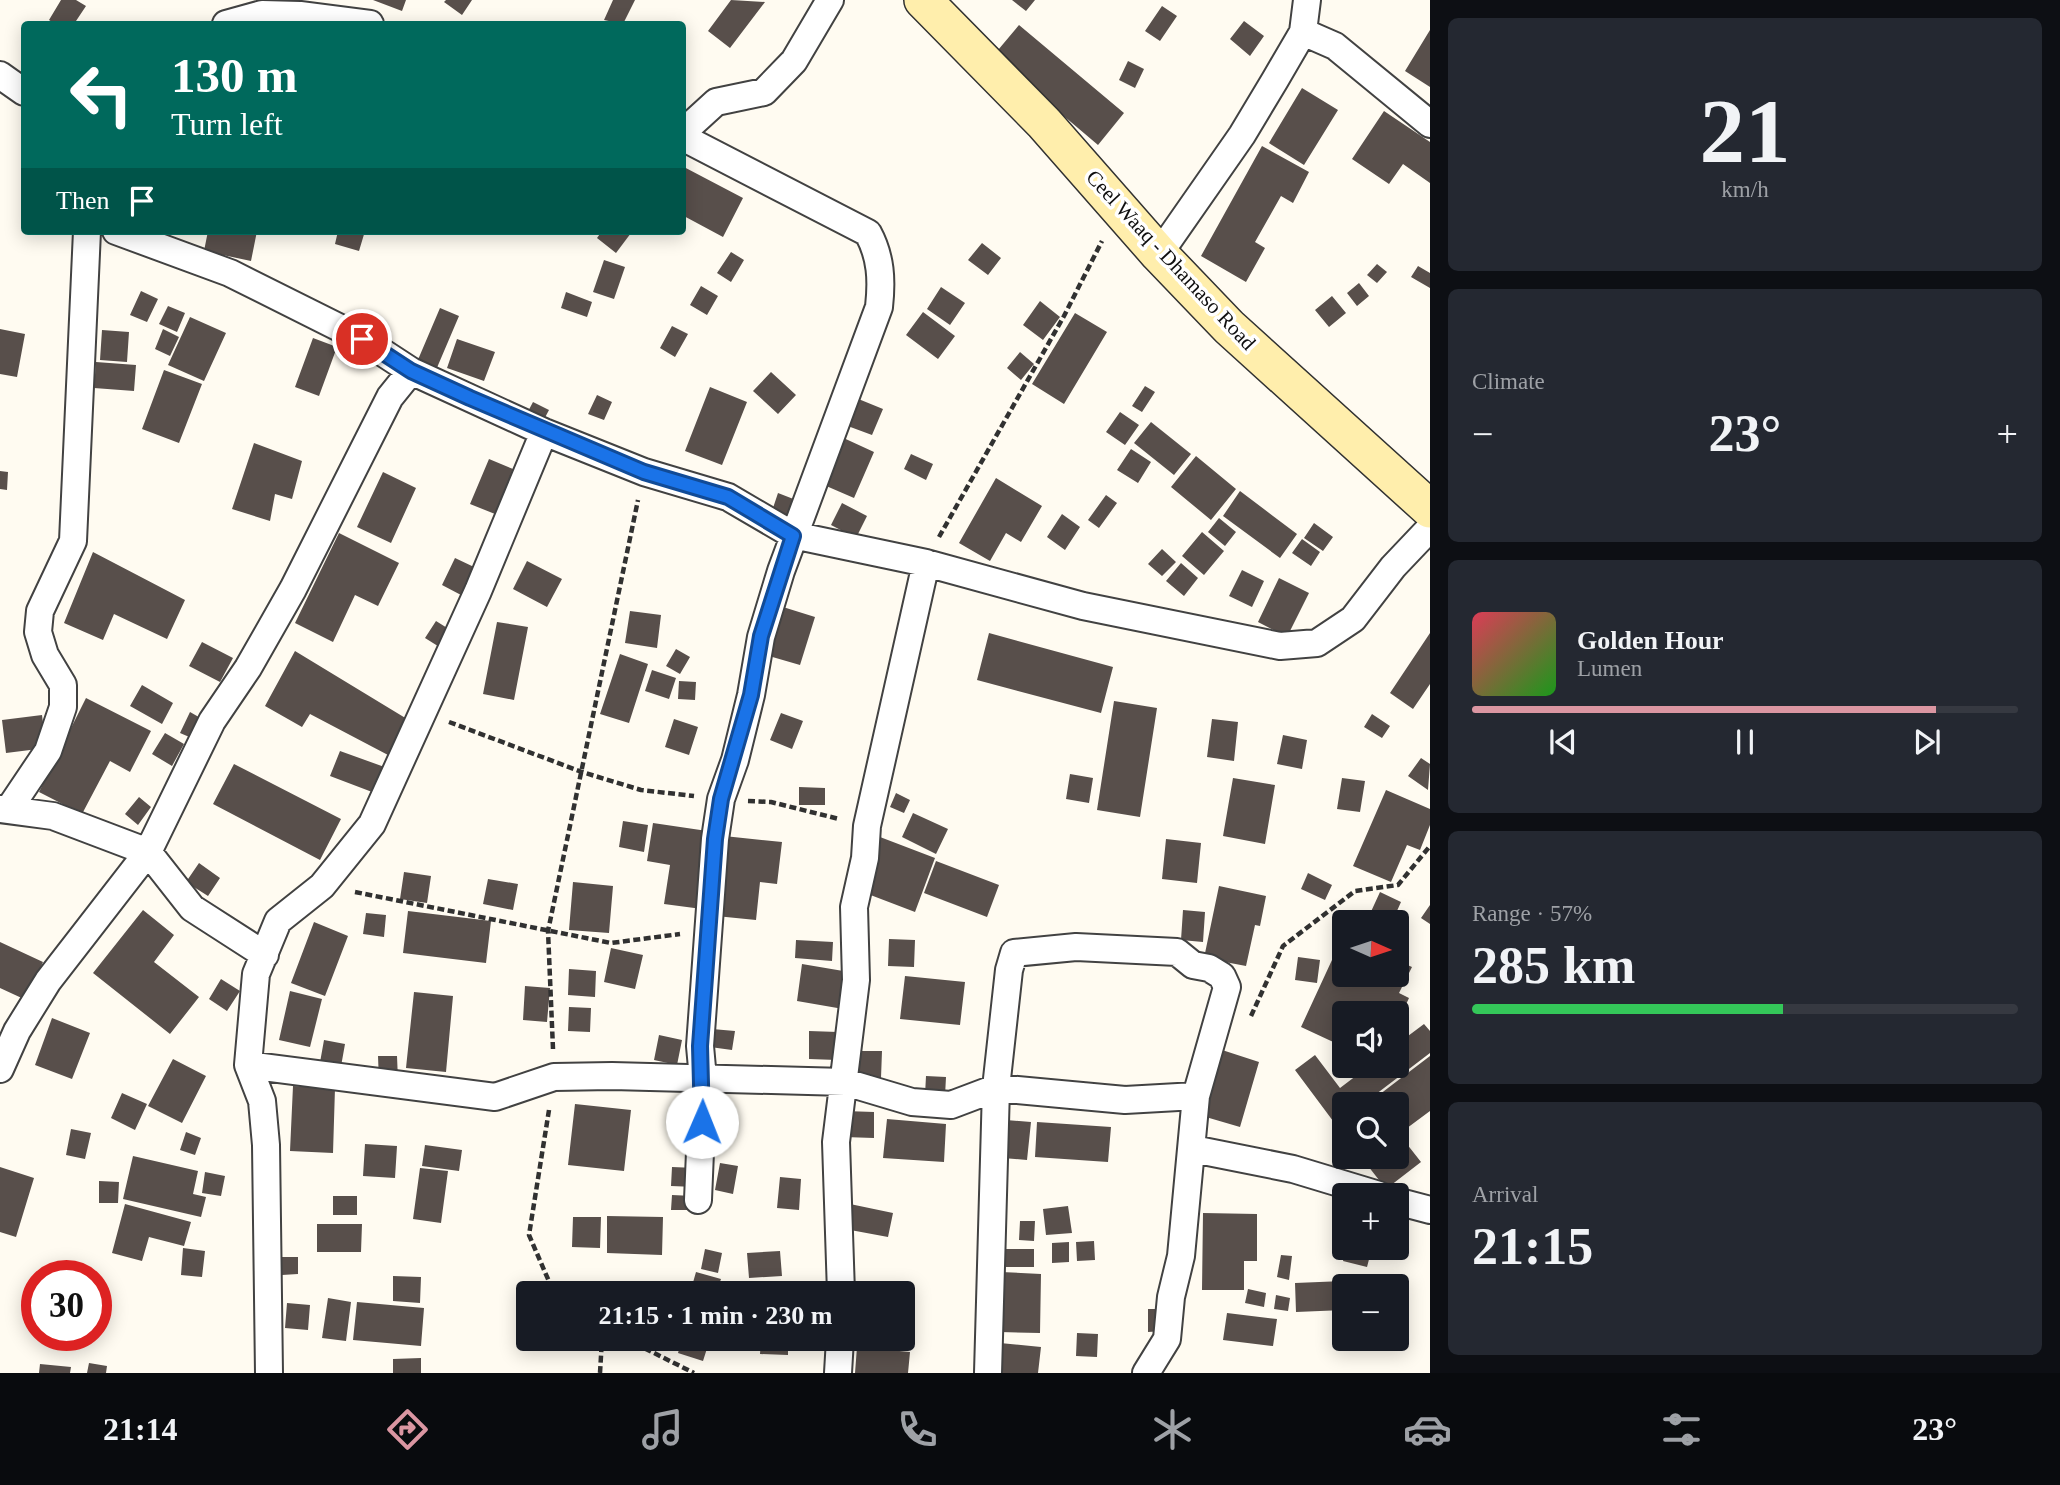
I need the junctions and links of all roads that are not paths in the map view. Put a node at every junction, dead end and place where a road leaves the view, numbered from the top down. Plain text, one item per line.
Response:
1 (830, 0) edge
2 (923, 0) edge
3 (1307, 0) edge
4 (237, 21) edge
5 (342, 21) edge
6 (1303, 32) junction
7 (0, 75) edge
8 (21, 90) edge
9 (1430, 124) edge
10 (686, 131) edge
11 (686, 137) edge
12 (87, 235) edge
13 (127, 235) edge
14 (1159, 254) junction
15 (411, 371) junction
16 (544, 432) junction
17 (1430, 509) edge
18 (1430, 528) edge
19 (793, 536) junction
20 (926, 563) junction
21 (4, 809) edge
22 (148, 852) junction
23 (265, 956) junction
24 (248, 1065) junction
25 (0, 1069) edge
26 (703, 1079) junction
27 (845, 1082) junction
28 (996, 1088) junction
29 (1196, 1096) junction
30 (1193, 1149) junction
31 (1339, 1183) edge
32 (698, 1200) dead end
33 (1409, 1204) edge
34 (1430, 1210) edge
35 (841, 1281) edge
36 (839, 1351) edge
37 (269, 1373) edge
38 (838, 1373) edge
39 (988, 1373) edge
40 (1146, 1373) edge

1 - 10 street
2 - 14 main road, Ceel Waaq - Dhamaso Road
3 - 6 street
4 - 5 street
6 - 9 street
6 - 14 street
7 - 8 street
11 - 19 street
12 - 21 street
13 - 15 street
14 - 17 main road, Ceel Waaq - Dhamaso Road
15 - 16 street
15 - 22 street
16 - 19 street
16 - 23 street
18 - 20 street
19 - 20 street
19 - 26 street
20 - 27 street
21 - 22 street
22 - 23 street
22 - 25 street
23 - 24 street
24 - 26 street
24 - 37 street
26 - 27 street
26 - 32 street
27 - 28 street
27 - 35 street
28 - 29 street
28 - 29 street
28 - 39 street
29 - 30 street
30 - 31 street
30 - 40 street
33 - 34 street
36 - 38 street

